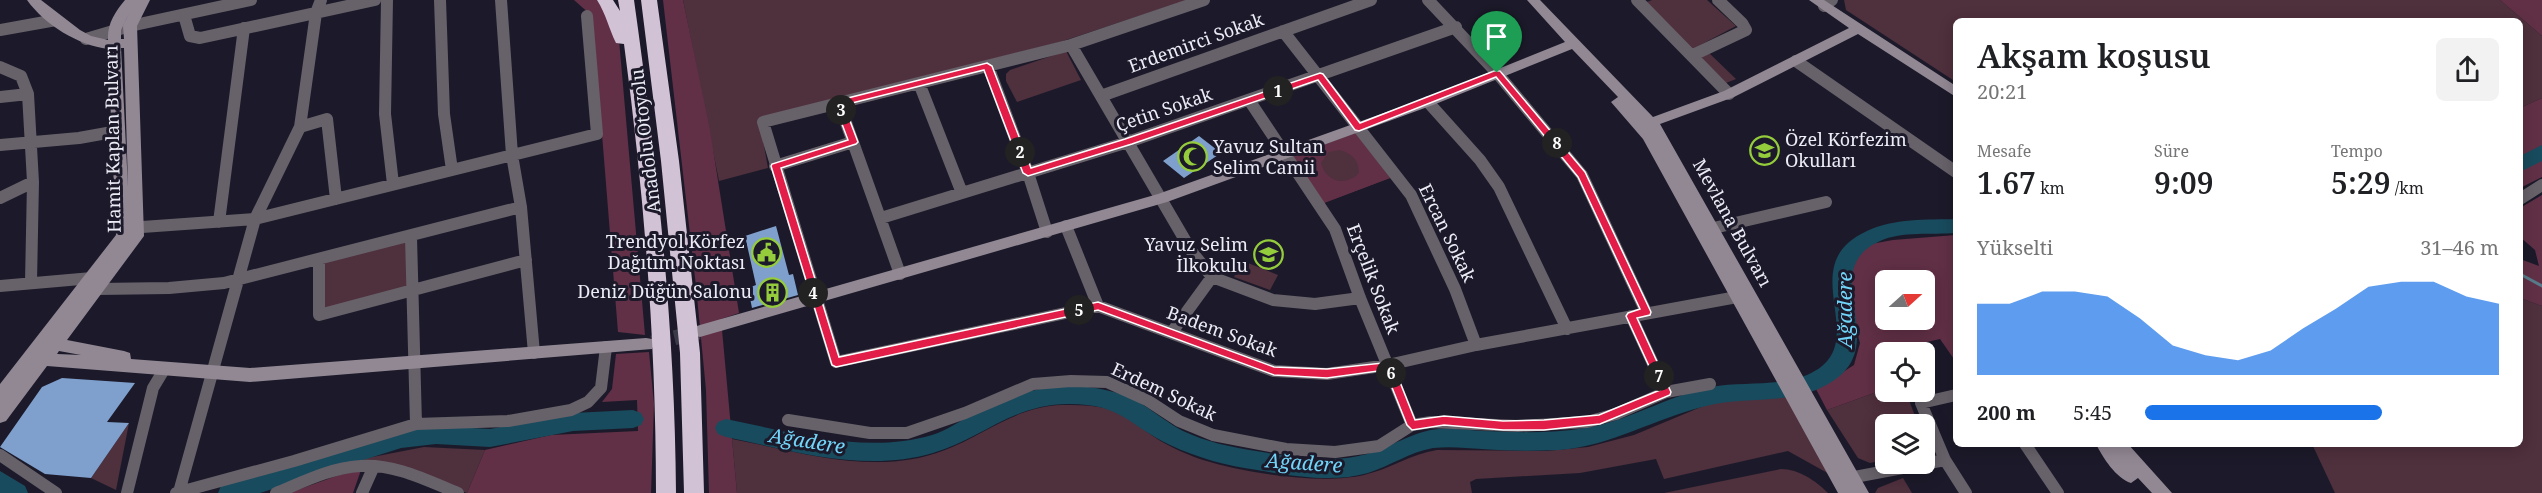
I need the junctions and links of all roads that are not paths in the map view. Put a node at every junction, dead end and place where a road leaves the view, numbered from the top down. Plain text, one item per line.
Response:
1 (33, 0) edge
2 (132, 0) edge
3 (144, 0) edge
4 (251, 0) edge
5 (321, 0) edge
6 (375, 0) edge
7 (387, 0) edge
8 (440, 0) edge
9 (501, 0) edge
10 (605, 0) edge
11 (626, 0) edge
12 (649, 0) edge
13 (657, 0) edge
14 (1204, 0) edge
15 (1371, 0) edge
16 (1428, 0) edge
17 (1520, 0) edge
18 (1533, 0) edge
19 (1637, 0) edge
20 (1718, 0) edge
21 (1824, 2) edge
22 (1351, 3) edge
23 (316, 13) junction
24 (184, 15) junction
25 (587, 16) dead end
26 (56, 20) junction
27 (1456, 27) junction
28 (244, 28) junction
29 (1860, 28) junction
30 (0, 30) edge
31 (114, 30) junction
32 (1283, 31) junction
33 (130, 34) junction
34 (86, 39) junction
35 (115, 45) junction
36 (1071, 45) junction
37 (1569, 45) junction
38 (1693, 55) junction
39 (1796, 61) junction
40 (987, 66) junction
41 (0, 67) edge
42 (1497, 73) junction
43 (1320, 76) junction
44 (919, 83) junction
45 (1953, 90) edge
46 (639, 92) junction
47 (28, 94) junction
48 (1729, 94) junction
49 (1101, 96) junction
50 (0, 97) edge
51 (1249, 100) junction
52 (1428, 102) junction
53 (839, 103) junction
54 (1646, 125) junction
55 (300, 127) junction
56 (1359, 127) junction
57 (118, 131) junction
58 (853, 142) junction
59 (1128, 142) junction
60 (31, 143) junction
61 (0, 145) edge
62 (1286, 153) junction
63 (512, 155) junction
64 (670, 161) junction
65 (775, 166) junction
66 (452, 170) junction
67 (1953, 170) edge
68 (1028, 173) junction
69 (33, 182) junction
70 (393, 184) junction
71 (2542, 185) edge
72 (963, 193) junction
73 (2523, 197) edge
74 (0, 198) edge
75 (1162, 198) junction
76 (336, 199) junction
77 (1826, 202) dead end
78 (521, 207) junction
79 (881, 218) junction
80 (255, 219) junction
81 (219, 222) junction
82 (1066, 226) junction
83 (131, 228) junction
84 (1707, 230) junction
85 (1047, 232) junction
86 (411, 237) junction
87 (526, 260) junction
88 (319, 261) junction
89 (900, 274) junction
90 (1212, 277) junction
91 (238, 280) junction
92 (31, 282) junction
93 (95, 283) junction
94 (0, 286) edge
95 (413, 290) junction
96 (1737, 297) junction
97 (1360, 298) junction
98 (815, 299) junction
99 (1098, 306) junction
100 (1646, 312) junction
101 (1631, 316) junction
102 (1567, 329) junction
103 (700, 331) tunnel mouth
104 (1172, 332) junction
105 (50, 342) junction
106 (646, 344) tunnel mouth
107 (1476, 345) junction
108 (606, 347) junction
109 (534, 353) junction
110 (36, 359) junction
111 (415, 364) junction
112 (1388, 365) junction
113 (1781, 365) junction
114 (165, 368) junction
115 (211, 373) junction
116 (1710, 384) dead end
117 (1666, 392) junction
118 (0, 396) edge
119 (1953, 396) edge
120 (0, 417) edge
121 (788, 420) dead end
122 (416, 424) junction
123 (1412, 425) junction
124 (2027, 447) edge
125 (2106, 447) edge
126 (2120, 447) edge
127 (1, 457) edge
128 (1945, 460) junction
129 (374, 466) junction
130 (1846, 483) edge
131 (56, 493) edge
132 (127, 493) edge
133 (177, 493) edge
134 (276, 493) edge
135 (362, 493) edge
136 (459, 493) edge
137 (666, 493) edge
138 (694, 493) edge
139 (1860, 493) edge
140 (1966, 493) edge
141 (2058, 493) edge
142 (2149, 493) edge
143 (2163, 493) edge

1 - 26 street
2 - 31 street, Hamit Kaplan Bulvarı
3 - 33 street, Hamit Kaplan Bulvarı
4 - 24 street
5 - 23 street
6 - 23 street
7 - 70 street
8 - 66 street
9 - 63 street
10 - 46 highway
11 - 46 highway, Anadolu Otoyolu
12 - 64 highway, Anadolu Otoyolu
13 - 64 highway
14 - 36 street
15 - 22 street, Erdemirci Sokak
16 - 27 street
17 - 37 street, Mevlana Bulvarı
18 - 37 street, Mevlana Bulvarı
19 - 38 street
20 - 38 street
21 - 29 street
22 - 32 street, Erdemirci Sokak
23 - 28 street
23 - 55 street
24 - 28 street
24 - 33 street
25 - 63 street
26 - 30 street
26 - 34 street
27 - 42 street
27 - 43 street, Çetin Sokak
28 - 81 street
29 - 39 street
29 - 45 street
31 - 33 street
31 - 34 street
31 - 35 street, Hamit Kaplan Bulvarı
32 - 43 street, Ercan Sokak
32 - 49 street, Erdemirci Sokak
33 - 35 street
33 - 83 street, Hamit Kaplan Bulvarı
34 - 35 street
35 - 57 street, Hamit Kaplan Bulvarı
36 - 40 street
36 - 49 street
37 - 42 street
37 - 54 street, Mevlana Bulvarı
38 - 48 street
39 - 48 street
39 - 67 street
40 - 44 street
40 - 68 street
41 - 47 street
42 - 52 street
42 - 100 street
43 - 51 street, Çetin Sokak
43 - 56 street, Ercan Sokak
44 - 53 street
44 - 72 street
46 - 137 highway, Anadolu Otoyolu
47 - 50 street
47 - 60 street
48 - 54 street
49 - 59 street
51 - 59 street, Çetin Sokak
51 - 62 street, Erçelik Sokak
52 - 56 street
52 - 102 street
53 - 58 street
53 - 65 street
54 - 84 street, Mevlana Bulvarı
55 - 76 street
55 - 80 street
56 - 62 street
56 - 107 street, Ercan Sokak
57 - 60 street
57 - 83 street, Hamit Kaplan Bulvarı
58 - 65 street
58 - 79 street
59 - 68 street, Çetin Sokak
59 - 75 street
60 - 61 street
60 - 69 street
62 - 75 street
62 - 97 street, Erçelik Sokak
63 - 66 street
63 - 78 street
64 - 138 highway, Anadolu Otoyolu
65 - 98 street
66 - 70 street
68 - 72 street, Çetin Sokak
68 - 85 street
69 - 74 street
69 - 92 street
70 - 76 street
71 - 73 street
72 - 79 street, Çetin Sokak
75 - 82 street
75 - 90 street
76 - 80 street
77 - 84 street
78 - 86 street
78 - 87 street
79 - 89 street
80 - 81 street
80 - 91 street
81 - 83 street
82 - 85 street
82 - 99 street
83 - 93 street, Hamit Kaplan Bulvarı
84 - 96 street, Mevlana Bulvarı
84 - 113 street, Mevlana Bulvarı
85 - 89 street
86 - 88 street
86 - 95 street
87 - 95 street
87 - 109 street
88 - 91 street
88 - 95 street
89 - 98 street
90 - 97 street
90 - 104 street
91 - 93 street
91 - 115 street
92 - 93 street
92 - 94 street
93 - 105 street, Hamit Kaplan Bulvarı
95 - 111 street
96 - 100 street, Badem Sokak
96 - 113 street, Mevlana Bulvarı
97 - 112 street, Erçelik Sokak
98 - 99 street
98 - 103 street
99 - 104 street, Badem Sokak
100 - 101 street, Badem Sokak
101 - 102 street, Badem Sokak
101 - 117 street
102 - 107 street, Badem Sokak
104 - 112 street, Badem Sokak
105 - 110 street, Hamit Kaplan Bulvarı
105 - 114 street
106 - 108 street
107 - 112 street, Badem Sokak
108 - 109 street
108 - 122 street
109 - 111 street
110 - 114 street
110 - 118 street, Hamit Kaplan Bulvarı
110 - 120 street, Hamit Kaplan Bulvarı
111 - 115 street
111 - 122 street
112 - 123 street, Erçelik Sokak
113 - 130 street, Mevlana Bulvarı
114 - 115 street
114 - 132 street
115 - 133 street
116 - 117 street, Erdem Sokak
117 - 123 street, Erdem Sokak
119 - 128 street
121 - 123 street, Erdem Sokak
122 - 133 street
124 - 141 street
125 - 142 street
126 - 143 street
127 - 131 street
128 - 130 street
128 - 140 street
129 - 134 street
129 - 135 street
129 - 136 street
130 - 139 street, Mevlana Bulvarı

